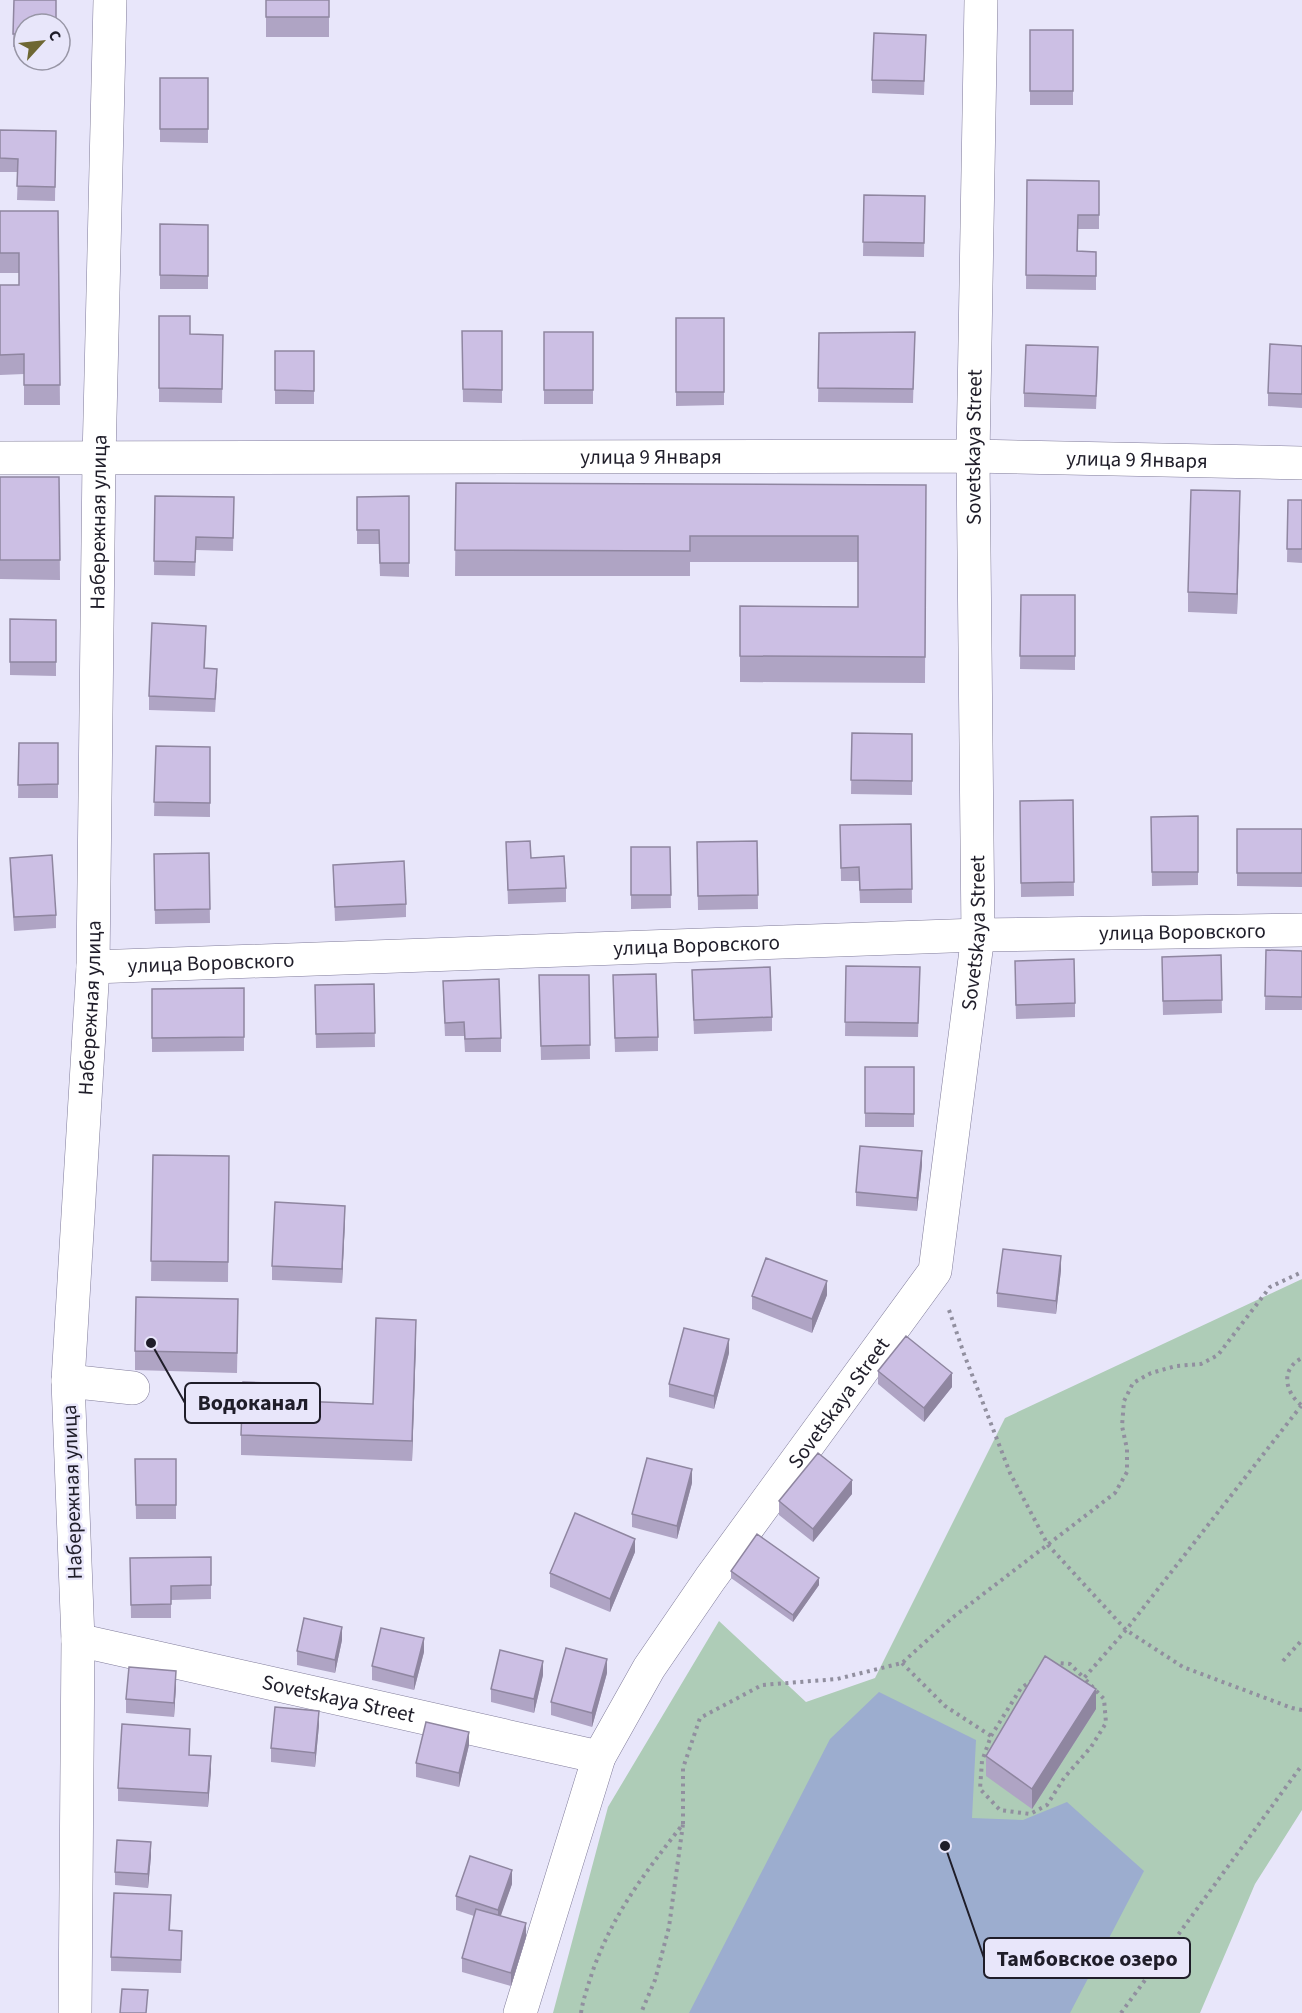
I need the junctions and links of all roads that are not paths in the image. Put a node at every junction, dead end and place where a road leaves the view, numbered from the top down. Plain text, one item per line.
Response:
1 (110, 0) edge
2 (981, 0) edge
3 (973, 456) junction
4 (0, 458) edge
5 (99, 459) junction
6 (1302, 463) edge
7 (1302, 930) edge
8 (978, 936) junction
9 (93, 967) junction
10 (68, 1381) junction
11 (133, 1388) dead end
12 (78, 1640) junction
13 (599, 1757) junction
14 (75, 2013) edge
15 (520, 2013) edge

1 - 5 street, Набережная улица
2 - 3 street, Sovetskaya Street
3 - 5 street, улица 9 Января
3 - 6 street, улица 9 Января
3 - 8 street, Sovetskaya Street
4 - 5 street, улица 9 Января
5 - 9 street, Набережная улица
7 - 8 street, улица Воровского
8 - 9 street, улица Воровского
8 - 13 street, Sovetskaya Street
9 - 10 street, Набережная улица
10 - 11 street
10 - 12 street, Набережная улица
12 - 13 street, Sovetskaya Street
12 - 14 street, Набережная улица
13 - 15 street, Sovetskaya Street

